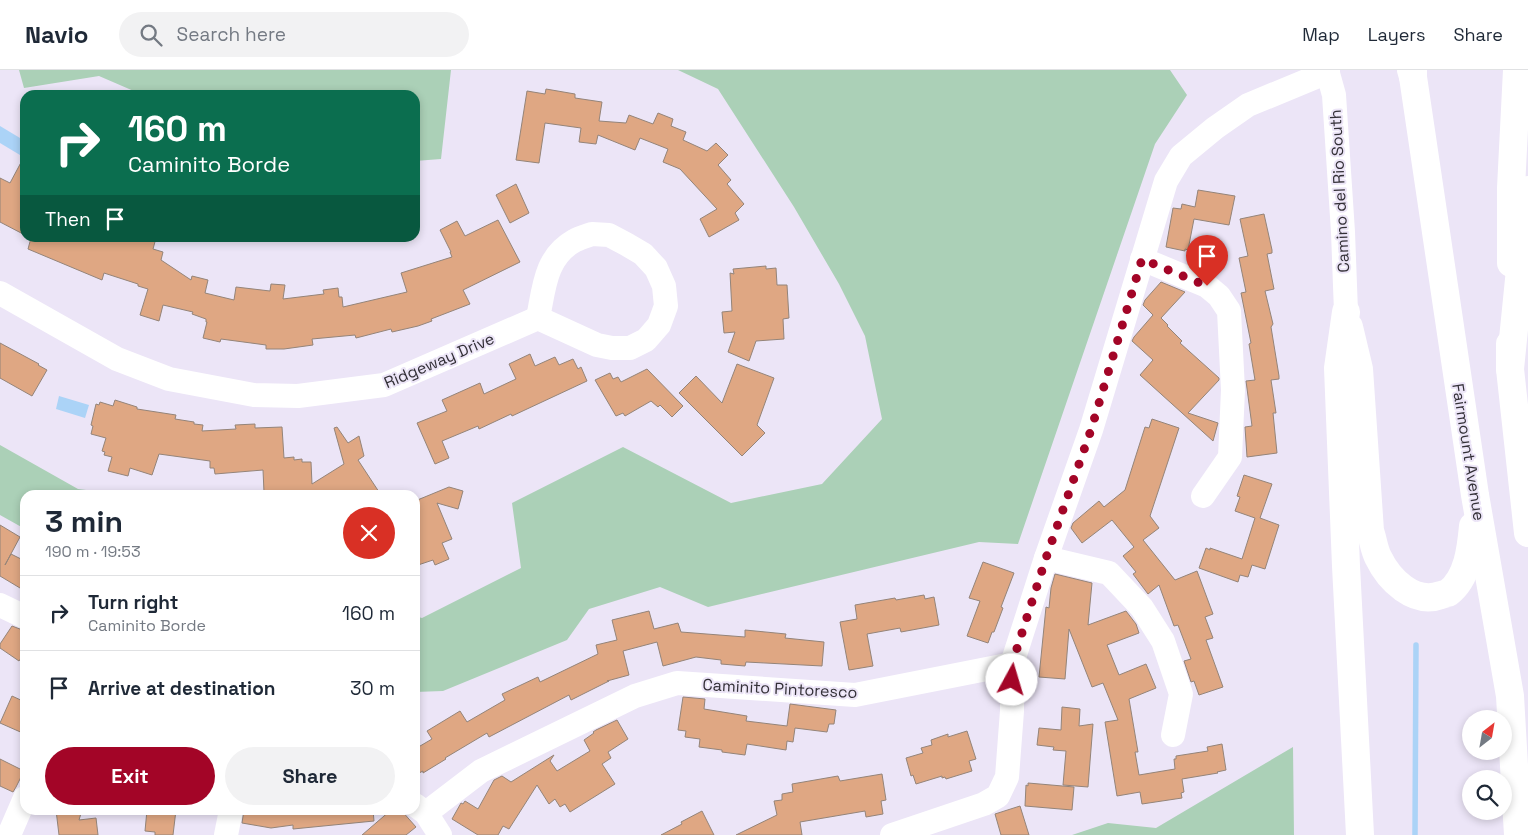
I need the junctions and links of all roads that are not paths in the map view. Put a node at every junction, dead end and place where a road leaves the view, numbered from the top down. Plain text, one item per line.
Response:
1 (1517, 70) edge
2 (1327, 71) edge
3 (1412, 72) edge
4 (1528, 190) edge
5 (1142, 259) junction
6 (0, 293) edge
7 (1346, 312) junction
8 (538, 318) junction
9 (1510, 369) junction
10 (1475, 494) junction
11 (1203, 496) dead end
12 (1528, 533) edge
13 (1046, 558) junction
14 (0, 605) edge
15 (20, 615) edge
16 (1012, 664) junction
17 (1510, 696) junction
18 (1173, 735) dead end
19 (1505, 770) edge
20 (20, 809) edge
21 (420, 809) edge
22 (230, 815) edge
23 (1501, 820) edge
24 (8, 835) edge
25 (226, 835) edge
26 (440, 835) edge
27 (892, 835) edge
28 (1360, 835) edge
29 (1500, 835) edge
30 (1518, 835) edge

1 - 9 main road
2 - 5 street
2 - 7 street, Camino del Rio South
3 - 10 main road, Fairmount Avenue
4 - 9 main road
5 - 11 street
5 - 13 street
6 - 8 street, Ridgeway Drive
7 - 10 main road
7 - 28 main road
8 - 8 street
9 - 12 main road
10 - 17 main road, Fairmount Avenue
13 - 16 street
13 - 18 street
14 - 15 street
16 - 21 street, Caminito Pintoresco
16 - 27 street
17 - 19 main road
17 - 30 main road, Fairmount Avenue
20 - 24 street
21 - 26 street
22 - 25 street
23 - 29 main road

